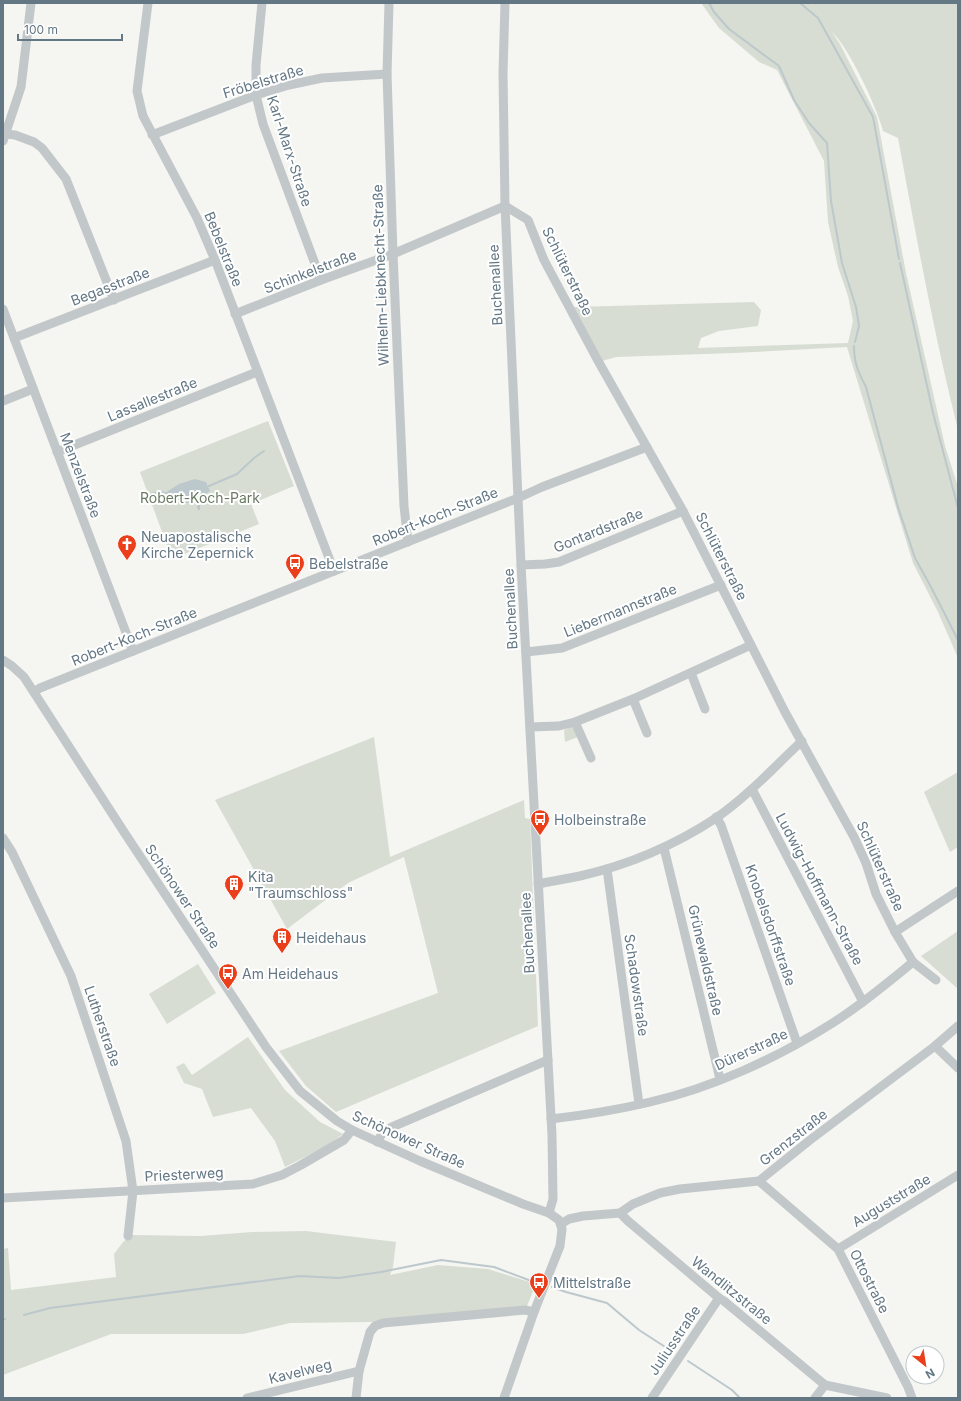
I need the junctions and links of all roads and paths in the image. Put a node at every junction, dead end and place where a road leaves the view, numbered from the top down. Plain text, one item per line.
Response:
1 (31, 3) edge
2 (148, 3) edge
3 (262, 3) edge
4 (505, 3) edge
5 (388, 4) edge
6 (387, 74) junction
7 (256, 95) junction
8 (152, 135) junction
9 (4, 137) edge
10 (505, 206) junction
11 (393, 254) junction
12 (215, 260) junction
13 (321, 280) junction
14 (114, 300) junction
15 (3, 309) edge
16 (235, 314) junction
17 (14, 338) junction
18 (258, 372) junction
19 (33, 389) junction
20 (3, 401) edge
21 (647, 447) junction
22 (58, 452) junction
23 (518, 498) junction
24 (683, 511) junction
25 (408, 542) junction
26 (521, 565) junction
27 (334, 571) junction
28 (721, 585) junction
29 (751, 645) junction
30 (133, 651) junction
31 (526, 652) junction
32 (3, 660) edge
33 (691, 673) junction
34 (34, 692) junction
35 (633, 699) junction
36 (705, 709) dead end
37 (574, 722) junction
38 (530, 727) junction
39 (647, 733) dead end
40 (802, 741) junction
41 (591, 758) dead end
42 (752, 789) junction
43 (716, 817) junction
44 (3, 838) edge
45 (664, 848) junction
46 (607, 869) junction
47 (538, 884) junction
48 (958, 891) edge
49 (895, 932) junction
50 (913, 962) junction
51 (936, 980) dead end
52 (863, 1002) junction
53 (958, 1026) edge
54 (797, 1044) junction
55 (935, 1046) junction
56 (548, 1060) junction
57 (958, 1068) edge
58 (720, 1079) junction
59 (640, 1104) junction
60 (551, 1119) junction
61 (352, 1130) junction
62 (377, 1142) junction
63 (957, 1179) edge
64 (759, 1181) junction
65 (133, 1190) junction
66 (3, 1198) edge
67 (620, 1213) junction
68 (555, 1218) junction
69 (128, 1236) dead end
70 (838, 1249) junction
71 (719, 1298) junction
72 (534, 1312) junction
73 (359, 1371) junction
74 (825, 1386) junction
75 (247, 1398) edge
76 (356, 1398) edge
77 (504, 1398) edge
78 (652, 1398) edge
79 (815, 1398) edge
80 (887, 1398) edge
81 (912, 1398) edge

1 - 9 street
2 - 8 street, Bebelstraße
3 - 7 street, Karl-Marx-Straße
4 - 10 street, Buchenallee
5 - 6 street, Wilhelm-Liebknecht-Straße
6 - 7 street, Fröbelstraße
6 - 11 street, Wilhelm-Liebknecht-Straße
7 - 8 street, Fröbelstraße
7 - 13 street, Karl-Marx-Straße
8 - 12 street, Bebelstraße
9 - 14 street
10 - 11 street, Schinkelstraße
10 - 21 street, Schlüterstraße
10 - 23 street, Buchenallee
11 - 13 street, Schinkelstraße
11 - 25 street, Wilhelm-Liebknecht-Straße
12 - 14 street, Begasstraße
12 - 16 street, Bebelstraße
13 - 16 street, Schinkelstraße
14 - 17 street, Begasstraße
15 - 17 street, Menzelstraße
16 - 18 street, Bebelstraße
17 - 19 street, Menzelstraße
18 - 22 street, Lassallestraße
18 - 27 street, Bebelstraße
19 - 20 street
19 - 22 street, Menzelstraße
21 - 23 street, Robert-Koch-Straße
21 - 24 street, Schlüterstraße
22 - 30 street, Menzelstraße
23 - 25 street, Robert-Koch-Straße
23 - 26 street, Buchenallee
24 - 26 street, Gontardstraße
24 - 28 street, Schlüterstraße
25 - 27 street, Robert-Koch-Straße
26 - 31 street, Buchenallee
27 - 30 street, Robert-Koch-Straße
28 - 29 street, Schlüterstraße
28 - 31 street, Liebermannstraße
29 - 33 street
29 - 40 street, Schlüterstraße
30 - 34 street, Robert-Koch-Straße
31 - 38 street, Buchenallee
32 - 34 street, Schönower Straße
33 - 35 street
33 - 36 street
34 - 61 street, Schönower Straße
35 - 37 street
35 - 39 street
37 - 38 street
37 - 41 street
38 - 47 street, Buchenallee
40 - 42 street
40 - 49 street, Schlüterstraße
42 - 43 street
42 - 52 street, Ludwig-Hoffmann-Straße
43 - 45 street
43 - 54 street, Knobelsdorffstraße
44 - 65 street, Lutherstraße
45 - 46 street
45 - 58 street, Grünewaldstraße
46 - 47 street
46 - 59 street, Schadowstraße
47 - 56 street, Buchenallee
48 - 49 street, Schlüterstraße
49 - 50 street, Schlüterstraße
50 - 51 street
50 - 52 street, Dürerstraße
52 - 54 street, Dürerstraße
53 - 55 street, Grenzstraße
54 - 58 street, Dürerstraße
55 - 57 street
55 - 64 street, Grenzstraße
56 - 60 street, Buchenallee
56 - 62 street
58 - 59 street, Dürerstraße
59 - 60 street, Dürerstraße
60 - 68 street, Buchenallee
61 - 62 street, Schönower Straße
61 - 65 street, Priesterweg
62 - 68 street, Schönower Straße
63 - 70 street, Auguststraße
64 - 67 street, Grenzstraße
64 - 70 street, Ottostraße
65 - 66 street, Priesterweg
65 - 69 street, Lutherstraße
67 - 68 street
67 - 71 street, Wandlitzstraße
68 - 72 street, Buchenallee
70 - 81 street, Ottostraße
71 - 74 street, Wandlitzstraße
71 - 78 street, Juliusstraße
72 - 73 street
72 - 77 street, Buchenallee
73 - 75 street, Kavelweg
73 - 76 street
74 - 79 street
74 - 80 street, Wandlitzstraße

